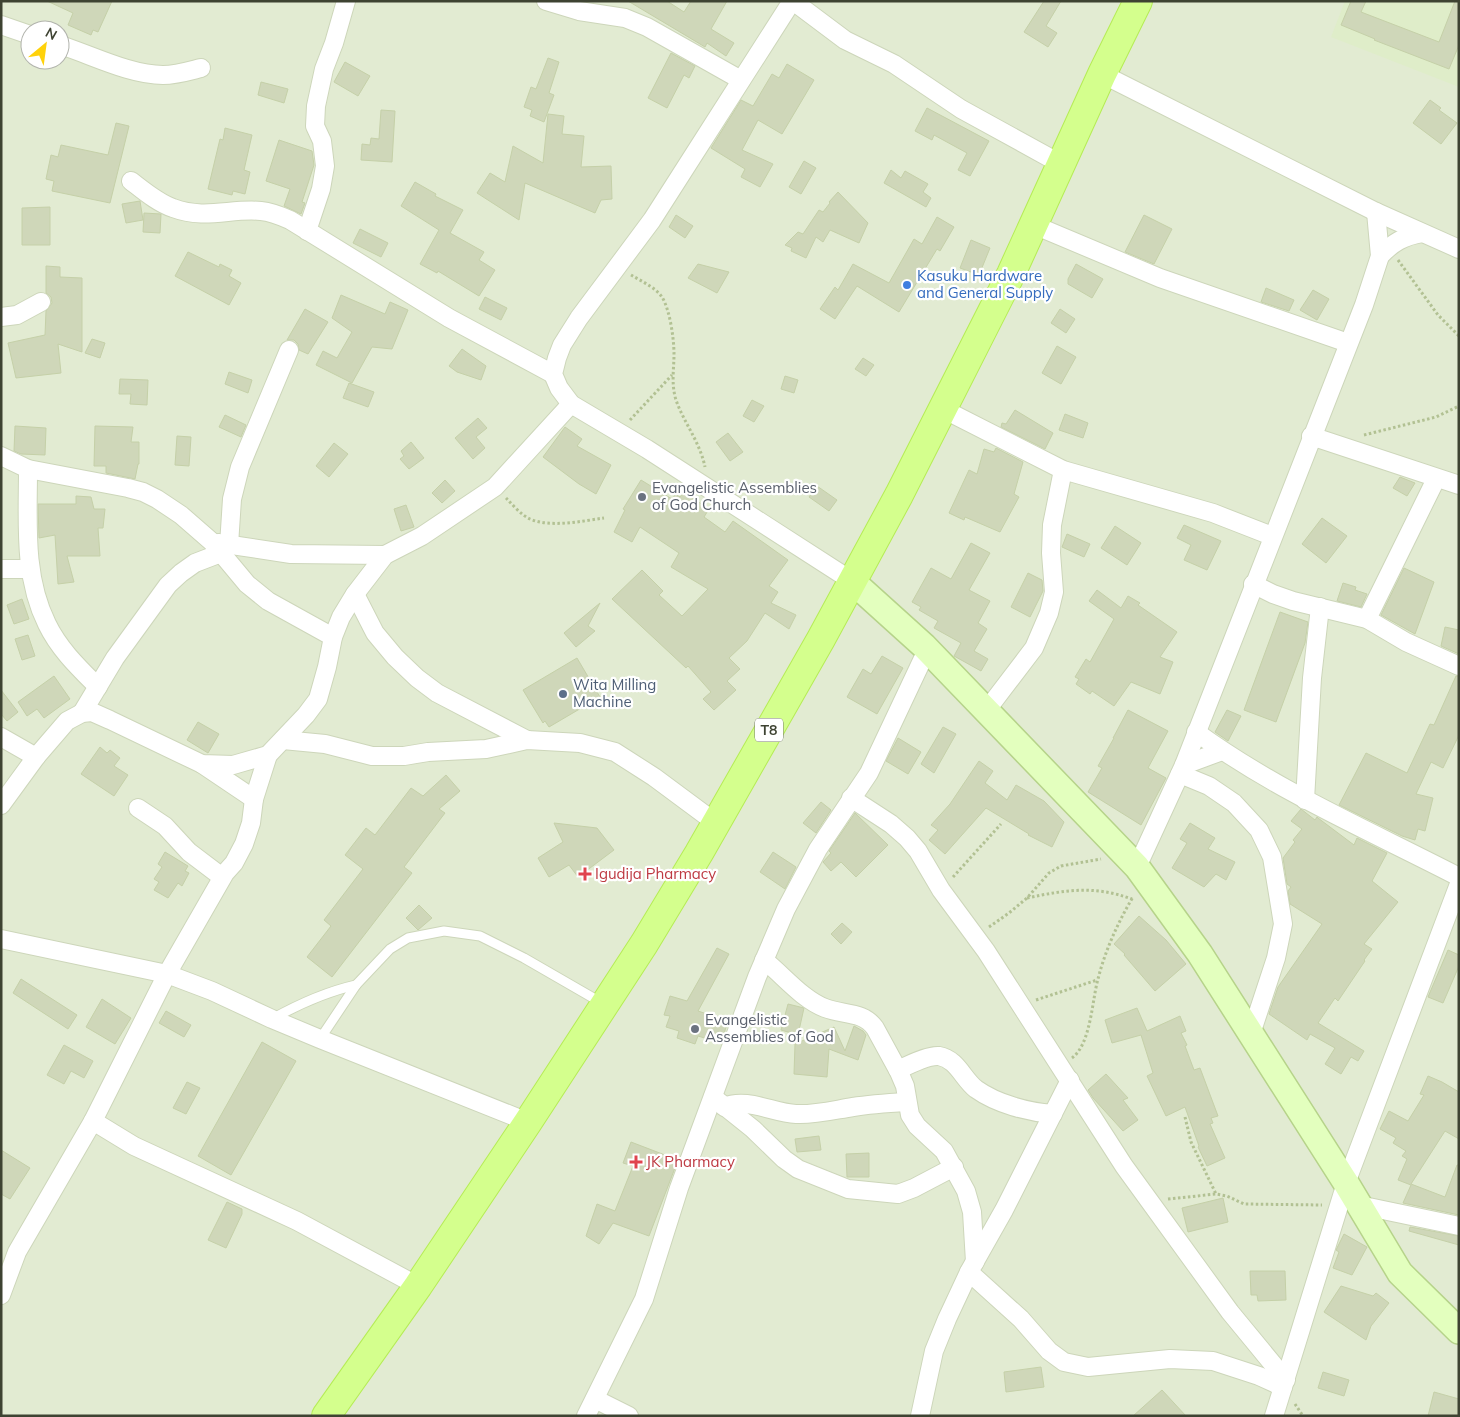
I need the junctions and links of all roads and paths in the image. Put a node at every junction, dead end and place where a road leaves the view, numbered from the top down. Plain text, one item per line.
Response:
1 (346, 1) edge
2 (546, 1) edge
3 (792, 1) edge
4 (1138, 1) edge
5 (1, 25) edge
6 (20, 32) edge
7 (70, 48) edge
8 (201, 68) dead end
9 (1102, 74) junction
10 (741, 80) junction
11 (1061, 164) junction
12 (131, 182) dead end
13 (1376, 212) junction
14 (1034, 224) junction
15 (307, 231) junction
16 (1422, 233) junction
17 (1459, 249) edge
18 (1384, 252) junction
19 (618, 267) junction
20 (42, 302) dead end
21 (1, 317) edge
22 (1459, 336) edge
23 (1348, 343) junction
24 (289, 350) dead end
25 (553, 374) junction
26 (672, 375) junction
27 (571, 404) junction
28 (1459, 406) edge
29 (943, 410) junction
30 (618, 432) junction
31 (1311, 436) junction
32 (1330, 443) junction
33 (1, 456) edge
34 (28, 469) junction
35 (1063, 470) junction
36 (1436, 478) junction
37 (1459, 485) edge
38 (495, 487) junction
39 (709, 488) junction
40 (604, 518) dead end
41 (1272, 536) junction
42 (221, 546) junction
43 (385, 555) junction
44 (1, 569) edge
45 (30, 569) junction
46 (852, 581) junction
47 (1254, 584) junction
48 (355, 594) junction
49 (1320, 607) junction
50 (1367, 619) junction
51 (333, 637) junction
52 (927, 650) junction
53 (1459, 666) edge
54 (98, 687) junction
55 (986, 711) junction
56 (82, 712) junction
57 (306, 715) junction
58 (1196, 732) junction
59 (1, 738) edge
60 (283, 740) junction
61 (527, 740) junction
62 (325, 744) junction
63 (1222, 751) junction
64 (268, 754) junction
65 (36, 757) junction
66 (202, 764) junction
67 (1182, 770) junction
68 (852, 798) junction
69 (254, 799) junction
70 (1305, 800) junction
71 (1, 805) edge
72 (138, 808) dead end
73 (716, 823) junction
74 (1001, 824) dead end
75 (1135, 866) junction
76 (222, 877) junction
77 (1459, 877) edge
78 (1459, 884) edge
79 (941, 890) junction
80 (1027, 898) junction
81 (1132, 899) junction
82 (975, 937) junction
83 (1, 939) edge
84 (764, 960) junction
85 (168, 974) junction
86 (1097, 980) junction
87 (356, 985) junction
88 (604, 1004) junction
89 (1020, 1006) junction
90 (272, 1019) junction
91 (1251, 1034) junction
92 (320, 1039) junction
93 (1059, 1064) junction
94 (898, 1070) junction
95 (1070, 1080) junction
96 (718, 1102) junction
97 (907, 1102) junction
98 (1054, 1114) junction
99 (1185, 1117) dead end
100 (93, 1121) junction
101 (528, 1122) junction
102 (954, 1167) junction
103 (1216, 1194) junction
104 (1348, 1198) junction
105 (1150, 1202) junction
106 (1459, 1226) edge
107 (972, 1267) junction
108 (418, 1286) junction
109 (1, 1295) edge
110 (1459, 1331) edge
111 (1285, 1384) junction
112 (595, 1399) junction
113 (326, 1416) edge
114 (586, 1416) edge
115 (629, 1416) edge
116 (920, 1416) edge
117 (1274, 1416) edge

1 - 15 street
2 - 10 street
3 - 10 street
3 - 11 street
4 - 9 main road, T8
5 - 6 street
7 - 8 street
9 - 11 main road, T8
9 - 13 street
10 - 19 street
11 - 14 main road, T8
12 - 15 street
13 - 16 street
13 - 18 street
14 - 23 street
14 - 29 main road, T8
15 - 25 street
16 - 17 street
16 - 18 street
18 - 22 path
18 - 23 street
19 - 25 street
19 - 26 path
20 - 21 street
23 - 31 street
24 - 42 street
25 - 27 street
26 - 30 path
26 - 39 path
27 - 30 street
27 - 38 street
28 - 32 path
29 - 35 street
29 - 46 main road, T8
30 - 39 street
31 - 32 street
31 - 41 street
32 - 36 street
33 - 34 street
34 - 42 street
34 - 45 street
35 - 41 street
35 - 55 street
36 - 37 street
36 - 50 street
38 - 40 path
38 - 43 street
39 - 46 street
41 - 47 street
42 - 43 street
42 - 51 street
42 - 54 street
43 - 48 street
44 - 45 street
45 - 54 street
46 - 52 street
46 - 73 main road, T8
47 - 49 street
47 - 58 street
48 - 51 street
48 - 61 street
49 - 50 street
49 - 70 street
50 - 53 street
51 - 57 street
52 - 55 street
52 - 68 street
54 - 56 street
55 - 75 street
56 - 65 street
56 - 66 street
57 - 60 street
57 - 62 street
58 - 63 street
58 - 67 street
59 - 65 street
60 - 62 street
60 - 64 street
61 - 62 street
61 - 73 street
63 - 67 street
63 - 70 street
64 - 66 street
64 - 69 street
65 - 71 street
66 - 69 street
67 - 75 street
67 - 91 street
68 - 79 street
68 - 84 street
69 - 76 street
70 - 77 street
72 - 76 street
73 - 88 main road, T8
74 - 79 path
75 - 80 path
75 - 81 path
75 - 91 street
76 - 85 street
78 - 104 street
79 - 82 street
80 - 81 path
80 - 82 path
81 - 86 path
82 - 89 street
83 - 85 street
84 - 94 street
84 - 96 street
85 - 90 street
85 - 100 street
86 - 89 path
86 - 93 path
87 - 88 lane
87 - 90 lane
87 - 92 lane
88 - 101 main road, T8
89 - 93 street
90 - 92 street
91 - 104 street
92 - 101 street
93 - 95 street
94 - 97 street
94 - 98 street
95 - 98 street
95 - 105 street
96 - 97 street
96 - 102 street
96 - 112 street
97 - 102 street
98 - 107 street
99 - 103 path
100 - 108 street
100 - 109 street
101 - 108 main road, T8
102 - 107 street
103 - 104 path
103 - 105 path
104 - 106 street
104 - 110 street
104 - 111 street
105 - 111 street
107 - 111 street
107 - 116 street
108 - 113 main road, T8
111 - 117 street
112 - 114 street
112 - 115 street

